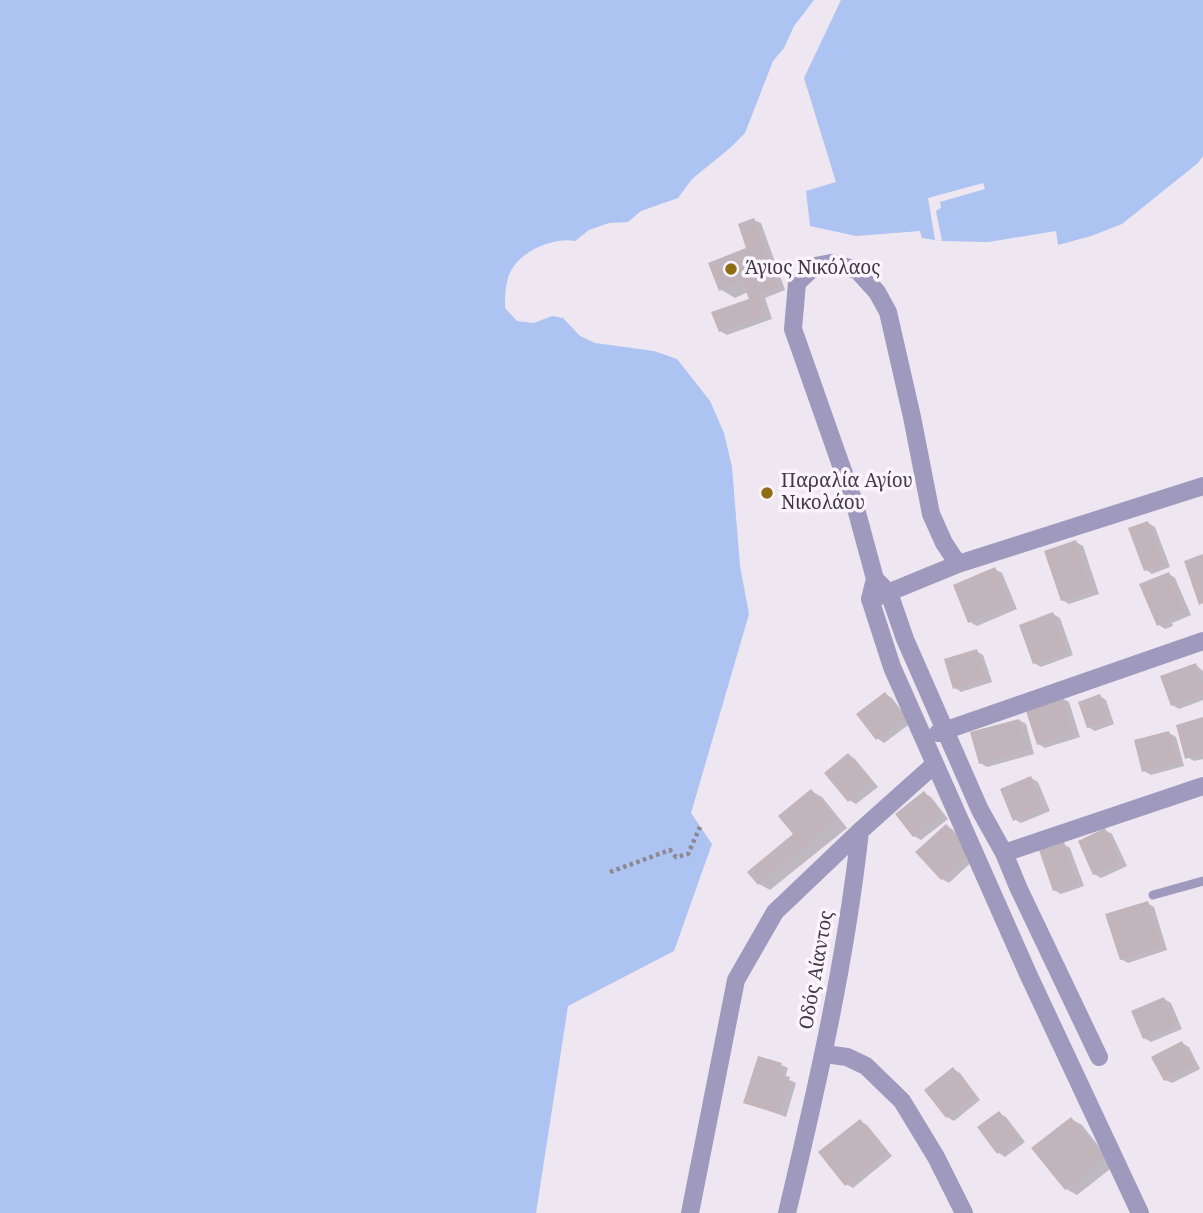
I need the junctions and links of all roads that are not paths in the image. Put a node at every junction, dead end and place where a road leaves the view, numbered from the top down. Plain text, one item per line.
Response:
1 (1203, 486) edge
2 (958, 564) junction
3 (876, 579) junction
4 (889, 593) junction
5 (870, 599) junction
6 (1203, 641) edge
7 (946, 730) junction
8 (925, 738) junction
9 (936, 764) junction
10 (1203, 786) edge
11 (860, 831) junction
12 (1004, 853) junction
13 (1203, 881) edge
14 (1153, 895) dead end
15 (825, 1054) junction
16 (1098, 1057) dead end
17 (690, 1213) edge
18 (787, 1213) edge
19 (964, 1213) edge
20 (1140, 1213) edge

1 - 2 street
2 - 3 street
2 - 4 street
3 - 4 street
3 - 5 street
4 - 5 street
4 - 7 street
5 - 8 street
6 - 7 street
7 - 8 street
7 - 12 street
8 - 9 street
9 - 11 street
9 - 20 street
10 - 12 street
11 - 15 street, Οδός Αίαντος
11 - 17 street
12 - 16 street
13 - 14 lane
15 - 18 street, Οδός Αίαντος
15 - 19 street

